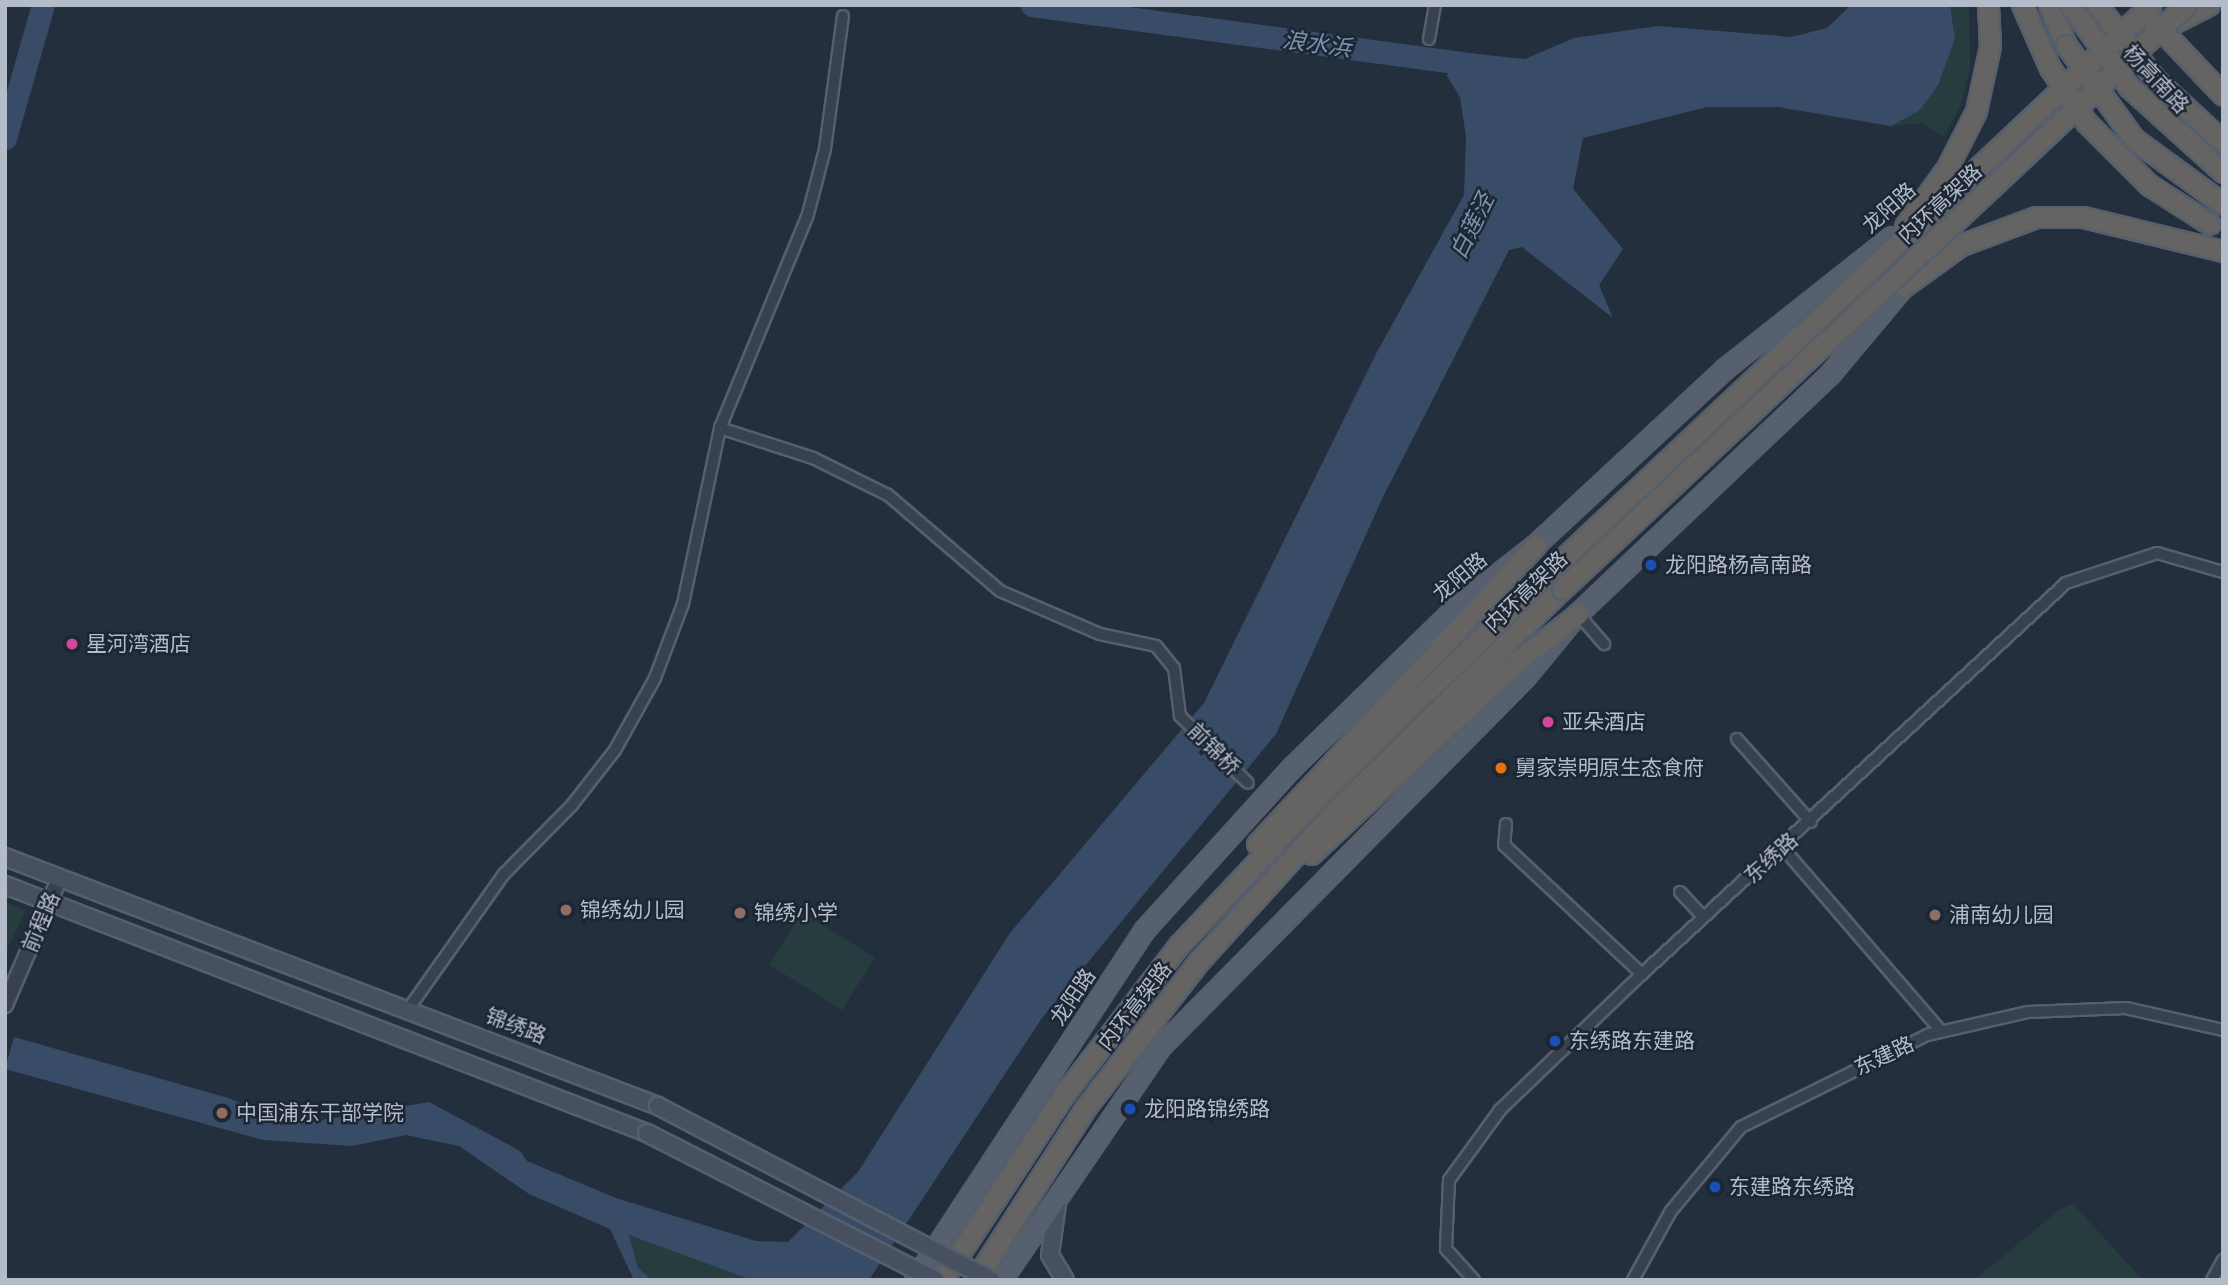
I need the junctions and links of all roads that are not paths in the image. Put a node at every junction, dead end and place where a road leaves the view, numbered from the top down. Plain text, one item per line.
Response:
1 (1435, 5) edge
2 (1988, 5) edge
3 (2022, 5) edge
4 (2049, 5) edge
5 (2070, 5) edge
6 (2097, 5) edge
7 (2141, 5) edge
8 (2151, 5) edge
9 (2186, 5) edge
10 (2193, 5) edge
11 (2209, 5) edge
12 (843, 16) dead end
13 (2175, 22) junction
14 (1429, 39) dead end
15 (2223, 95) edge
16 (2223, 142) edge
17 (2223, 172) edge
18 (2223, 204) edge
19 (1905, 226) junction
20 (2217, 228) edge
21 (2223, 251) edge
22 (1904, 286) junction
23 (720, 428) junction
24 (1536, 545) junction
25 (2223, 572) edge
26 (1578, 614) junction
27 (1604, 644) dead end
28 (1737, 739) dead end
29 (1248, 783) dead end
30 (1811, 822) junction
31 (1506, 824) dead end
32 (1783, 848) junction
33 (5, 857) edge
34 (60, 877) junction
35 (5, 885) edge
36 (1679, 892) dead end
37 (50, 902) junction
38 (1703, 916) junction
39 (1179, 946) junction
40 (1199, 961) junction
41 (1642, 974) junction
42 (5, 1005) edge
43 (409, 1008) junction
44 (2223, 1030) edge
45 (1941, 1031) junction
46 (1063, 1183) junction
47 (2223, 1260) edge
48 (915, 1280) edge
49 (935, 1280) edge
50 (942, 1280) edge
51 (975, 1280) edge
52 (991, 1280) edge
53 (1002, 1280) edge
54 (1065, 1280) edge
55 (1474, 1280) edge
56 (1633, 1280) edge
57 (2211, 1280) edge

1 - 14 street
2 - 19 highway
3 - 20 highway, bridge
4 - 18 highway, bridge
5 - 17 highway, 杨高南路, bridge
6 - 16 highway, 杨高南路, bridge
7 - 15 highway, bridge
7 - 19 main road, 龙阳路
8 - 39 highway, 内环高架路, bridge
9 - 40 highway, 内环高架路, bridge
10 - 13 main road
11 - 13 highway
12 - 23 street
13 - 22 main road
19 - 24 main road, 龙阳路
21 - 22 highway
22 - 26 main road
23 - 29 street, 前锦桥
23 - 43 street
24 - 39 highway
24 - 48 main road, 龙阳路
25 - 30 street, 东绣路
26 - 27 street
26 - 40 highway
26 - 46 main road
28 - 30 street
30 - 32 street, 东绣路
31 - 41 street
32 - 38 street, 东绣路
32 - 45 street
33 - 34 main road, 锦绣路
34 - 37 street, 前程路
34 - 43 main road, 锦绣路
35 - 37 main road
36 - 38 street
37 - 42 street, 前程路
37 - 49 main road, bridge
38 - 41 street, 东绣路
39 - 50 highway, 内环高架路
40 - 51 highway, 内环高架路
41 - 55 street, 东绣路
43 - 52 main road, 锦绣路, bridge
44 - 45 street, 东建路
45 - 56 street, 东建路
46 - 53 main road
46 - 54 main road
47 - 57 street

